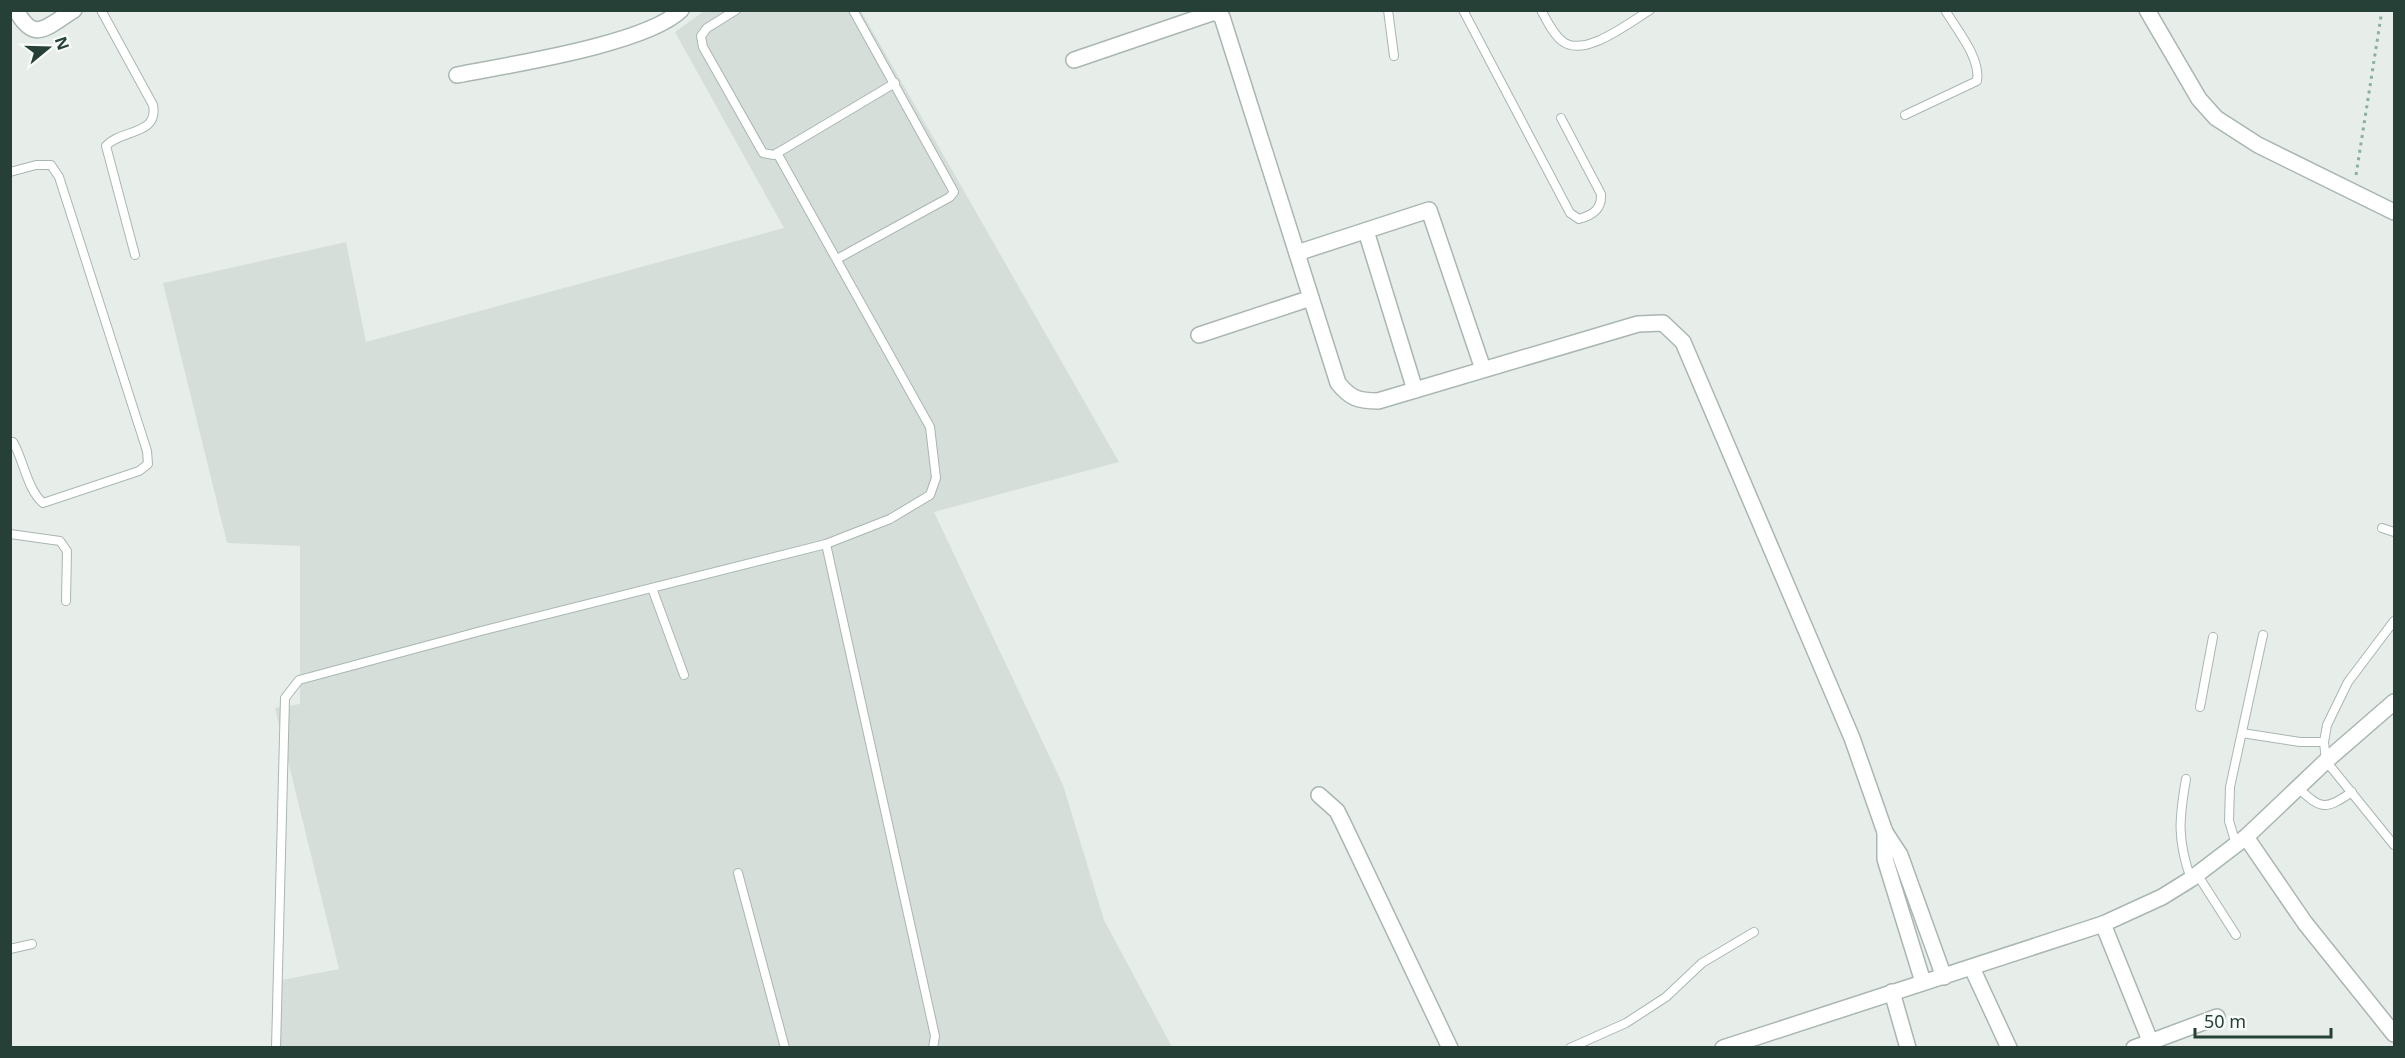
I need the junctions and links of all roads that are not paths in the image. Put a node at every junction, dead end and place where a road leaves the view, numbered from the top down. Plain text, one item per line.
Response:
1 (16, 10) edge
2 (74, 10) edge
3 (101, 10) edge
4 (681, 10) edge
5 (736, 10) edge
6 (854, 10) edge
7 (1388, 10) edge
8 (1463, 10) edge
9 (1541, 10) edge
10 (1650, 10) edge
11 (1945, 10) edge
12 (2147, 10) edge
13 (1394, 56) dead end
14 (1074, 60) dead end
15 (457, 75) dead end
16 (895, 82) junction
17 (1905, 115) dead end
18 (1561, 118) dead end
19 (777, 153) junction
20 (10, 172) edge
21 (2394, 212) edge
22 (1366, 231) junction
23 (1297, 253) junction
24 (135, 255) dead end
25 (837, 259) junction
26 (1311, 297) junction
27 (1199, 335) dead end
28 (1483, 369) junction
29 (1415, 390) junction
30 (10, 442) edge
31 (2382, 528) dead end
32 (2394, 532) edge
33 (10, 534) edge
34 (826, 544) junction
35 (652, 588) junction
36 (66, 601) dead end
37 (2394, 621) edge
38 (2263, 635) dead end
39 (2213, 637) dead end
40 (684, 675) dead end
41 (2394, 702) edge
42 (2200, 707) dead end
43 (2242, 733) junction
44 (2324, 742) junction
45 (2326, 761) junction
46 (2186, 779) dead end
47 (2298, 788) junction
48 (2352, 792) junction
49 (1318, 795) dead end
50 (1885, 832) junction
51 (2241, 840) junction
52 (2394, 844) edge
53 (738, 873) dead end
54 (2194, 876) junction
55 (2103, 924) junction
56 (1754, 932) dead end
57 (2236, 935) dead end
58 (32, 944) dead end
59 (10, 949) edge
60 (1972, 968) junction
61 (1944, 977) junction
62 (1923, 982) junction
63 (1892, 992) junction
64 (2217, 1017) dead end
65 (2394, 1034) edge
66 (1759, 1042) edge
67 (2152, 1044) edge
68 (276, 1047) edge
69 (786, 1047) edge
70 (933, 1047) edge
71 (1450, 1047) edge
72 (1570, 1047) edge
73 (1723, 1047) edge
74 (1908, 1047) edge
75 (2009, 1047) edge
76 (2134, 1047) edge

1 - 2 street
3 - 24 lane
4 - 15 street
5 - 19 lane
6 - 16 lane
7 - 13 lane
8 - 18 lane
9 - 10 lane
11 - 17 lane
12 - 21 street
14 - 23 street
16 - 19 lane
16 - 25 lane
19 - 25 lane
20 - 30 lane
22 - 23 street
22 - 28 street
22 - 29 street
23 - 26 street
25 - 34 lane
26 - 27 street
26 - 29 street
28 - 29 street
28 - 50 street
31 - 32 lane
33 - 36 lane
34 - 35 lane
34 - 70 lane
35 - 40 lane
35 - 68 lane
37 - 44 lane
38 - 43 lane
39 - 42 lane
41 - 45 street
43 - 44 lane
43 - 51 lane
44 - 45 lane
45 - 47 street
45 - 48 lane
46 - 54 lane
47 - 48 lane
47 - 51 street
48 - 52 lane
49 - 71 street
50 - 61 street
50 - 62 street
51 - 54 street
51 - 65 street
53 - 69 lane
54 - 55 street
54 - 57 lane
55 - 60 street
55 - 67 street
56 - 72 lane
58 - 59 lane
60 - 61 street
60 - 75 street
61 - 62 street
62 - 63 street
63 - 66 street
63 - 74 street
64 - 67 street
66 - 73 street
67 - 76 street

